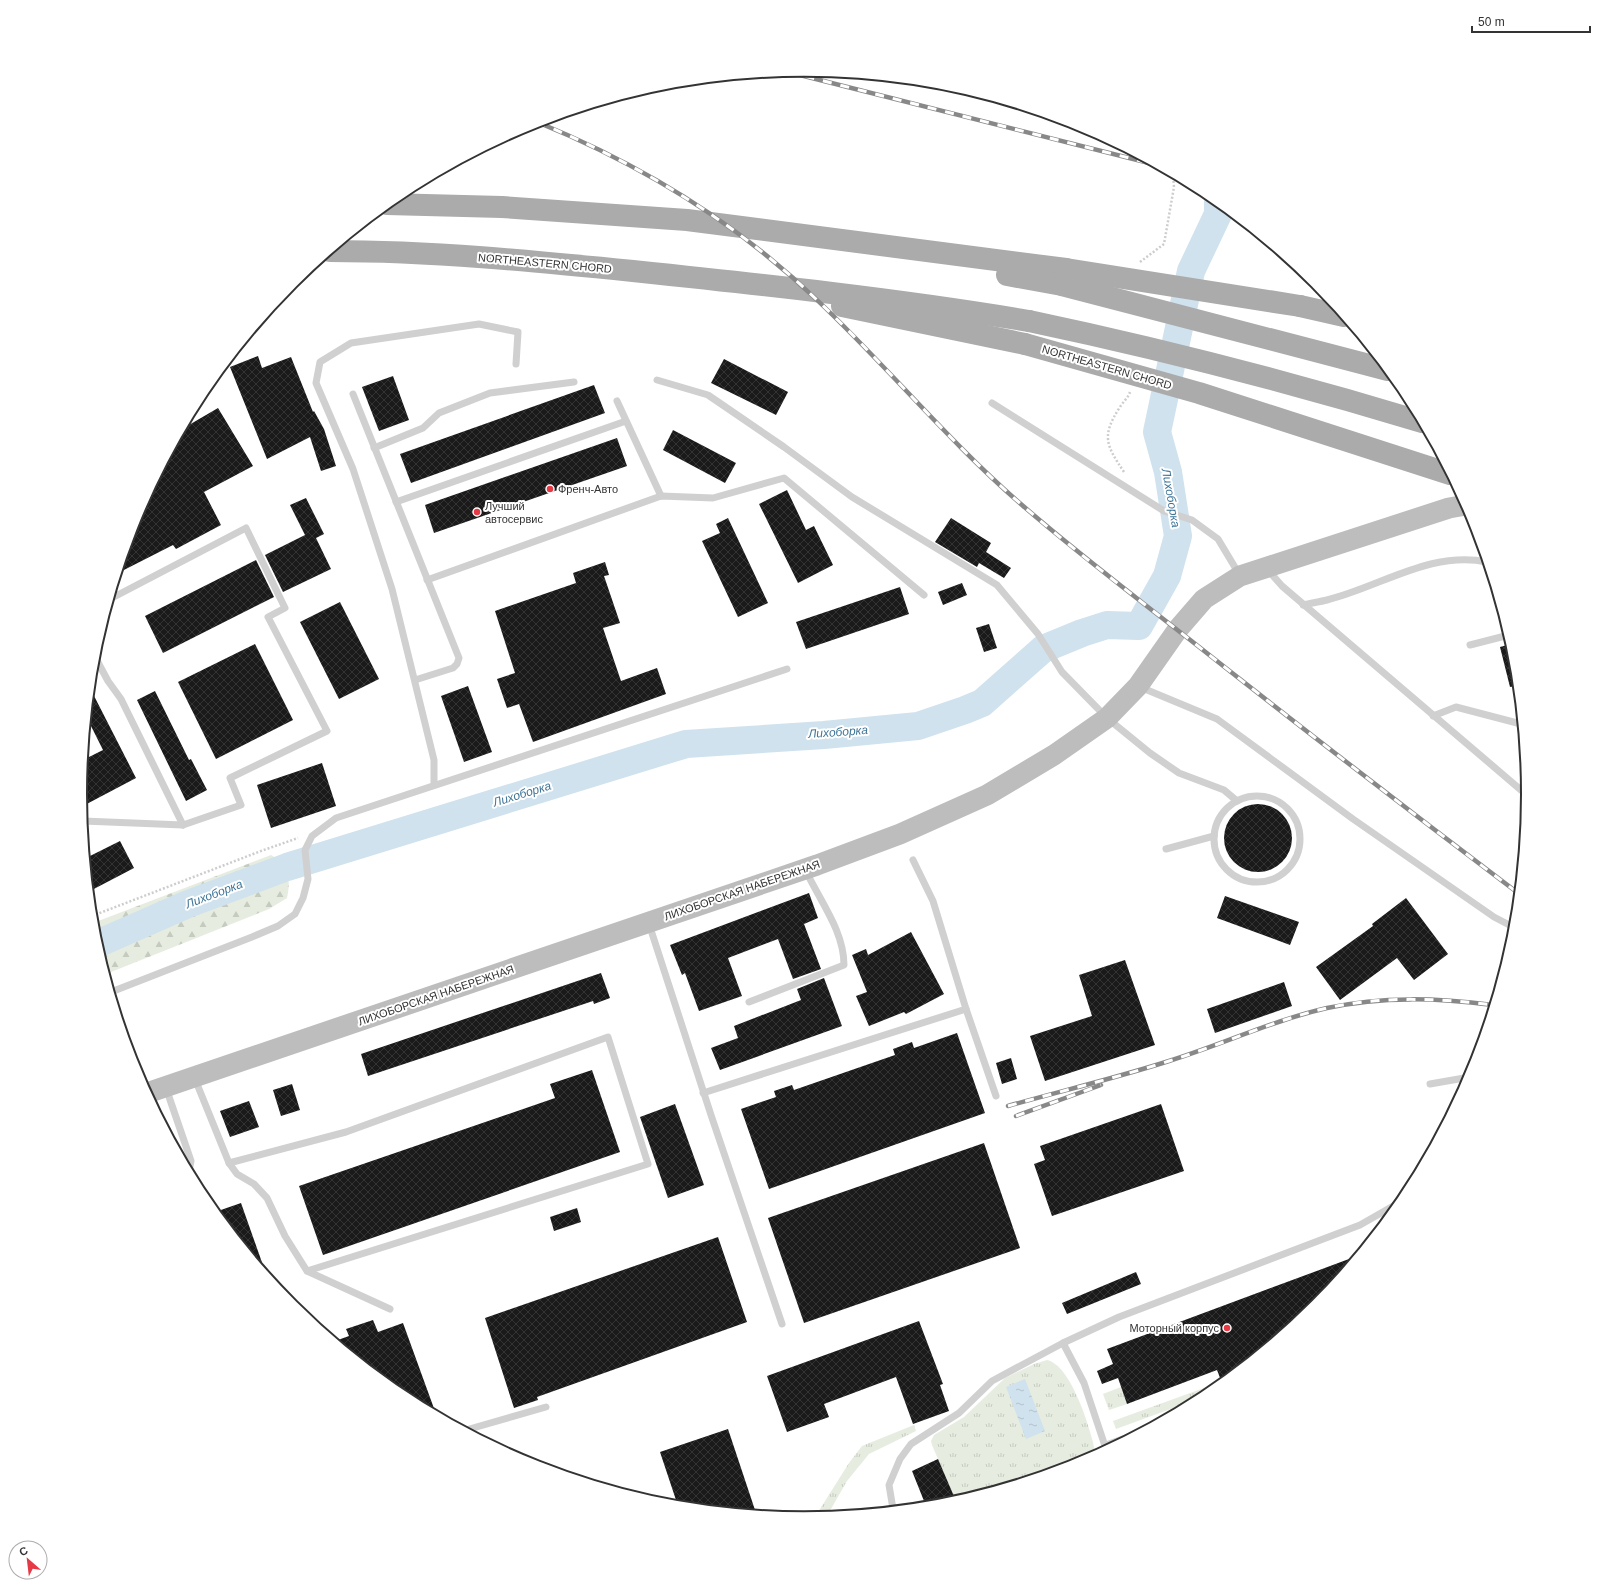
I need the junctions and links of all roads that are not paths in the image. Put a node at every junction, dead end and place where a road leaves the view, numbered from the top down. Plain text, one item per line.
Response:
1 (397, 204) edge
2 (337, 250) edge
3 (1064, 277) junction
4 (758, 284) junction
5 (1337, 314) edge
6 (516, 364) dead end
7 (1380, 368) edge
8 (657, 380) dead end
9 (574, 382) dead end
10 (353, 394) dead end
11 (617, 401) dead end
12 (992, 403) dead end
13 (1415, 420) edge
14 (626, 421) junction
15 (374, 448) junction
16 (1444, 472) edge
17 (661, 496) junction
18 (396, 502) junction
19 (1460, 506) edge
20 (1482, 561) edge
21 (1265, 566) junction
22 (1240, 576) junction
23 (427, 580) junction
24 (924, 595) dead end
25 (115, 597) edge
26 (1303, 604) junction
27 (1503, 636) edge
28 (1470, 645) dead end
29 (99, 665) edge
30 (787, 669) dead end
31 (414, 680) junction
32 (1138, 686) junction
33 (1433, 716) junction
34 (1107, 718) junction
35 (1517, 723) edge
36 (434, 785) junction
37 (1521, 790) edge
38 (1237, 801) junction
39 (88, 821) edge
40 (183, 825) junction
41 (1214, 836) junction
42 (1166, 849) dead end
43 (913, 860) dead end
44 (805, 869) junction
45 (648, 922) junction
46 (1509, 925) edge
47 (114, 991) edge
48 (749, 1002) dead end
49 (966, 1009) junction
50 (194, 1077) junction
51 (1461, 1079) edge
52 (1430, 1084) dead end
53 (156, 1090) edge
54 (703, 1093) junction
55 (996, 1096) dead end
56 (229, 1163) junction
57 (191, 1165) edge
58 (1388, 1209) edge
59 (307, 1271) junction
60 (390, 1309) dead end
61 (782, 1324) dead end
62 (1063, 1343) junction
63 (546, 1407) dead end
64 (471, 1429) edge
65 (1105, 1444) edge
66 (892, 1505) edge

1 - 3 main road
2 - 4 main road, NORTHEASTERN CHORD
3 - 5 main road, bridge
3 - 7 main road, bridge
4 - 13 main road, NORTHEASTERN CHORD, bridge
4 - 16 main road, NORTHEASTERN CHORD, bridge
6 - 31 lane
8 - 34 lane
9 - 15 lane
10 - 15 lane
11 - 14 lane
12 - 22 lane
14 - 17 lane
14 - 18 lane
15 - 18 lane
17 - 23 lane
17 - 24 lane
18 - 23 lane
19 - 21 street, ЛИХОБОРСКАЯ НАБЕРЕЖНАЯ
20 - 26 lane
21 - 22 street, ЛИХОБОРСКАЯ НАБЕРЕЖНАЯ
21 - 26 lane
22 - 32 street, ЛИХОБОРСКАЯ НАБЕРЕЖНАЯ
23 - 31 lane
25 - 40 lane
26 - 33 lane
27 - 28 lane
29 - 40 lane
30 - 36 lane
31 - 36 lane
32 - 34 street, ЛИХОБОРСКАЯ НАБЕРЕЖНАЯ
32 - 46 lane
33 - 35 lane
33 - 37 lane
34 - 38 lane
34 - 44 street, ЛИХОБОРСКАЯ НАБЕРЕЖНАЯ
36 - 47 lane
38 - 41 lane
38 - 41 lane
39 - 40 lane
41 - 42 lane
43 - 49 lane
44 - 45 street, ЛИХОБОРСКАЯ НАБЕРЕЖНАЯ
44 - 48 lane
45 - 50 street, ЛИХОБОРСКАЯ НАБЕРЕЖНАЯ
45 - 54 lane
49 - 54 lane
49 - 55 lane
50 - 53 street, ЛИХОБОРСКАЯ НАБЕРЕЖНАЯ
50 - 56 lane
51 - 52 lane
53 - 57 lane
54 - 61 lane
56 - 59 lane
56 - 59 lane
58 - 62 lane
59 - 60 lane
62 - 65 lane
62 - 66 lane
63 - 64 lane

